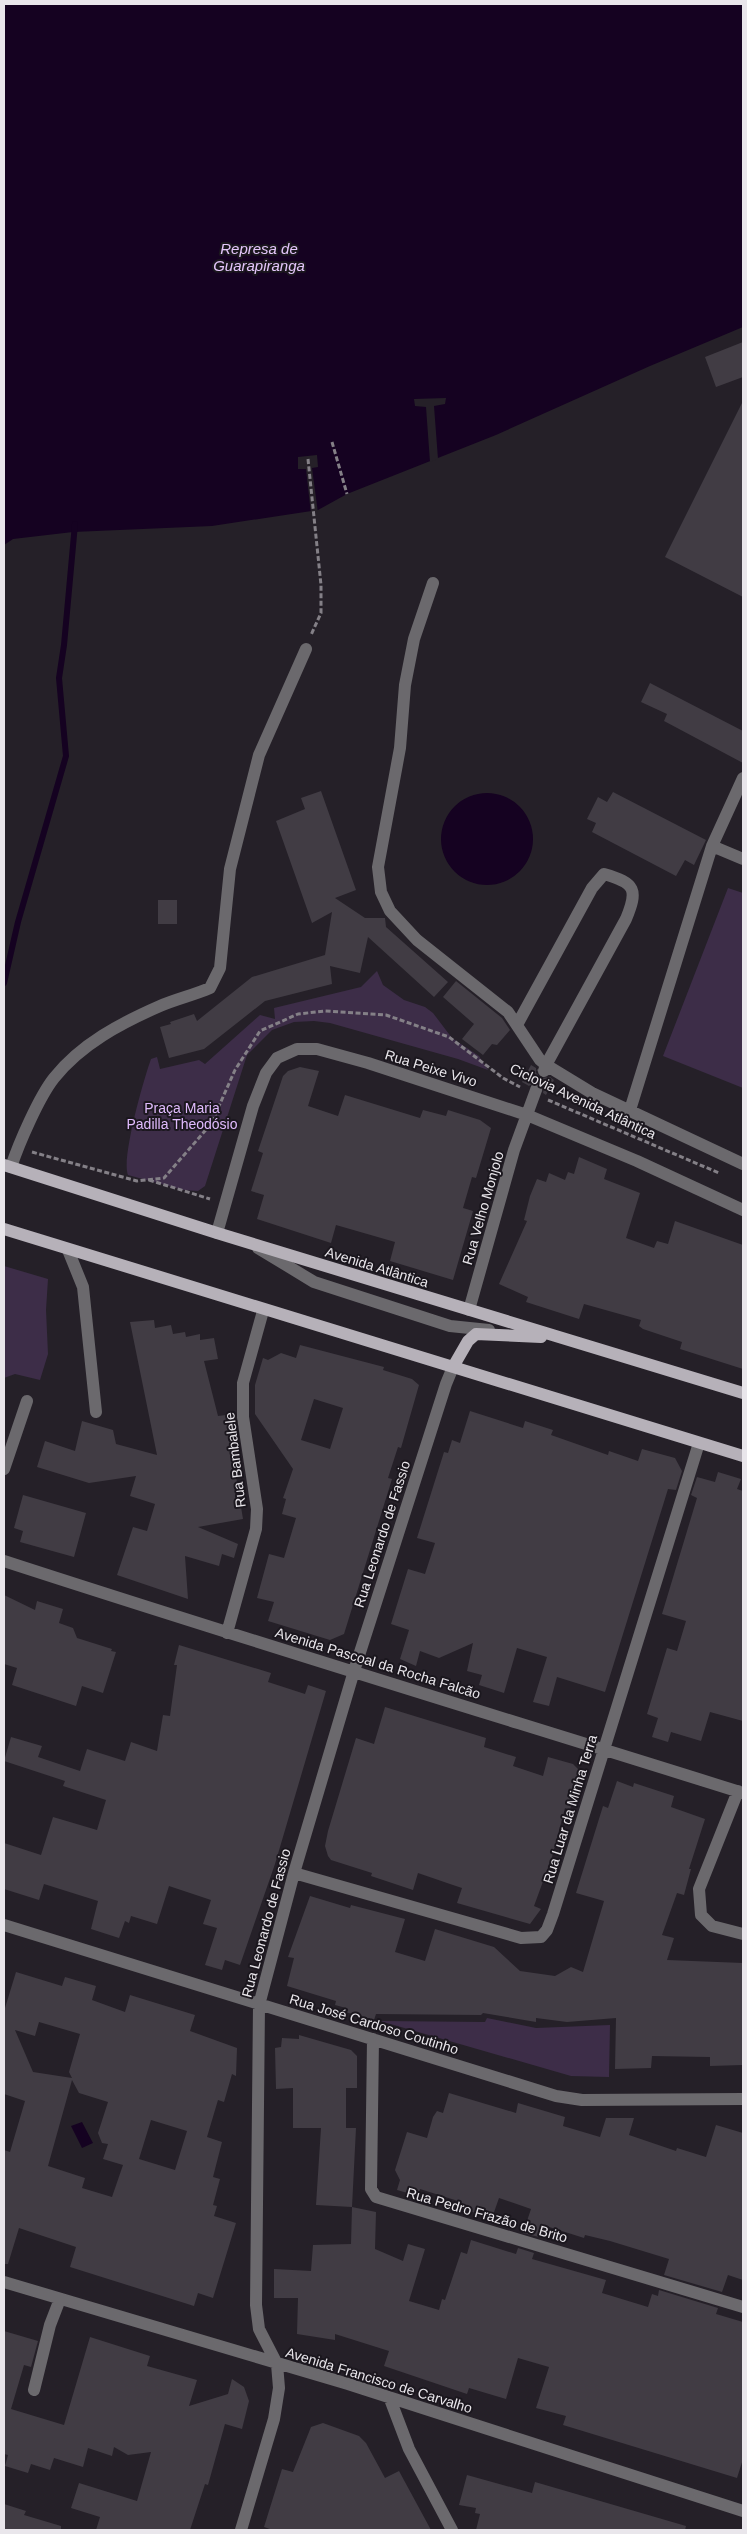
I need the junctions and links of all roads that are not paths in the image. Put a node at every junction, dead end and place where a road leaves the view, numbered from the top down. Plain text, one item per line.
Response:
1 (433, 583) dead end
2 (306, 649) road end
3 (743, 778) edge
4 (712, 846) junction
5 (743, 859) edge
6 (518, 1023) junction
7 (545, 1068) junction
8 (535, 1092) tunnel mouth
9 (630, 1110) junction
10 (527, 1115) junction
11 (743, 1164) edge
12 (7, 1166) edge
13 (743, 1210) edge
14 (4, 1229) edge
15 (217, 1233) junction
16 (252, 1244) junction
17 (68, 1250) junction
18 (263, 1310) junction
19 (469, 1310) junction
20 (559, 1338) junction
21 (453, 1367) junction
22 (743, 1393) edge
23 (26, 1401) dead end
24 (96, 1412) dead end
25 (700, 1444) junction
26 (743, 1456) edge
27 (4, 1469) edge
28 (4, 1561) edge
29 (227, 1634) junction
30 (354, 1671) junction
31 (603, 1750) junction
32 (741, 1792) edge
33 (294, 1872) junction
34 (4, 1924) edge
35 (743, 1934) edge
36 (259, 2005) junction
37 (373, 2039) junction
38 (743, 2099) edge
39 (4, 2282) edge
40 (60, 2299) junction
41 (743, 2307) edge
42 (277, 2364) junction
43 (34, 2390) dead end
44 (390, 2399) junction
45 (743, 2512) edge
46 (241, 2530) edge
47 (452, 2530) edge

1 - 6 street
2 - 12 street
3 - 4 street
4 - 5 street
4 - 9 street
6 - 7 street
6 - 7 street
7 - 9 street
8 - 10 street, Rua Velho Monjolo
9 - 11 street
10 - 13 street, Rua Peixe Vivo
10 - 15 street, Rua Peixe Vivo
10 - 19 street, Rua Velho Monjolo
12 - 15 main road, Avenida Atlântica
14 - 17 main road
15 - 16 main road, Avenida Atlântica
16 - 19 main road, Avenida Atlântica
16 - 20 street
17 - 18 main road
17 - 24 street
18 - 21 main road
18 - 29 street, Rua Bambalele
19 - 20 main road, Avenida Atlântica
20 - 21 main road
20 - 22 main road, Avenida Atlântica
21 - 25 main road
21 - 30 street, Rua Leonardo de Fassio
23 - 27 street
25 - 26 main road
25 - 31 street, Rua Luar da Minha Terra
28 - 29 street, Avenida Pascoal da Rocha Falcão
29 - 30 street, Avenida Pascoal da Rocha Falcão
30 - 31 street, Avenida Pascoal da Rocha Falcão
30 - 33 street, Rua Leonardo de Fassio
31 - 32 street, Avenida Pascoal da Rocha Falcão
31 - 33 street, Rua Luar da Minha Terra
32 - 35 street
33 - 36 street, Rua Leonardo de Fassio
34 - 36 street, Rua José Cardoso Coutinho
36 - 37 street, Rua José Cardoso Coutinho
36 - 42 street, Rua Leonardo de Fassio
37 - 38 street, Rua José Cardoso Coutinho
37 - 41 street, Rua Pedro Frazão de Brito
39 - 40 street, Avenida Francisco de Carvalho
40 - 42 street, Avenida Francisco de Carvalho
40 - 43 street
42 - 44 street, Avenida Francisco de Carvalho
42 - 46 street, Rua Leonardo de Fassio
44 - 45 street, Avenida Francisco de Carvalho
44 - 47 street

